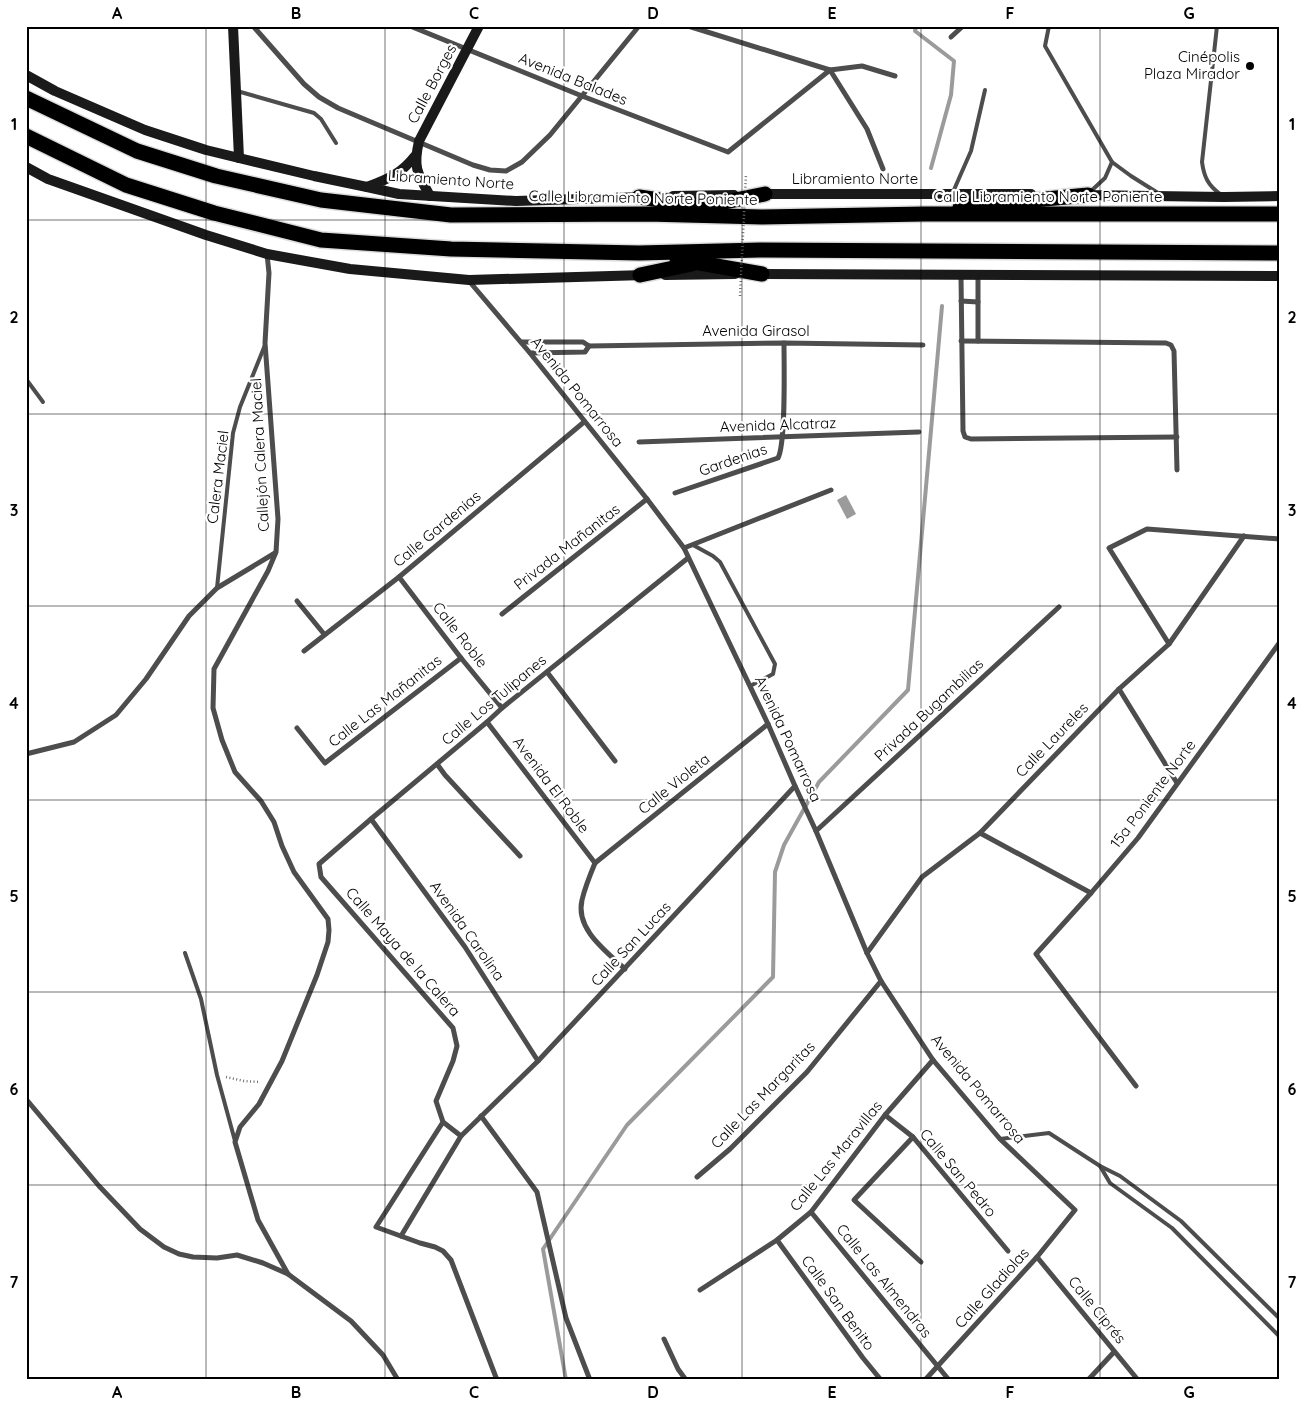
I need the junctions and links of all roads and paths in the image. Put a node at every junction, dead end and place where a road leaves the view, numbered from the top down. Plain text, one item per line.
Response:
1 (233, 26) edge
2 (253, 26) edge
3 (410, 26) edge
4 (479, 26) edge
5 (639, 26) edge
6 (688, 26) edge
7 (963, 26) edge
8 (1049, 26) edge
9 (1216, 26) edge
10 (951, 37) dead end
11 (466, 50) junction
12 (830, 70) junction
13 (26, 75) edge
14 (895, 76) dead end
15 (236, 90) junction
16 (984, 90) dead end
17 (582, 96) junction
18 (26, 98) edge
19 (26, 136) edge
20 (419, 141) junction
21 (336, 143) dead end
22 (415, 156) junction
23 (239, 158) junction
24 (1112, 162) junction
25 (26, 168) edge
26 (883, 169) dead end
27 (746, 174) dead end
28 (367, 187) junction
29 (765, 194) junction
30 (952, 194) junction
31 (1088, 195) junction
32 (430, 196) junction
33 (1164, 196) junction
34 (1280, 196) edge
35 (639, 197) junction
36 (1224, 197) junction
37 (704, 206) junction
38 (647, 214) junction
39 (924, 214) junction
40 (1280, 214) edge
41 (762, 217) junction
42 (760, 250) junction
43 (639, 253) junction
44 (1280, 253) edge
45 (267, 254) junction
46 (700, 263) junction
47 (762, 274) junction
48 (640, 275) junction
49 (961, 276) junction
50 (978, 276) junction
51 (1280, 276) edge
52 (469, 280) junction
53 (740, 296) dead end
54 (961, 301) junction
55 (978, 302) junction
56 (961, 341) junction
57 (978, 341) junction
58 (521, 342) junction
59 (265, 343) junction
60 (784, 343) junction
61 (923, 345) dead end
62 (589, 346) junction
63 (530, 353) junction
64 (26, 380) edge
65 (43, 402) dead end
66 (584, 422) junction
67 (919, 432) dead end
68 (782, 437) junction
69 (1177, 437) junction
70 (639, 442) dead end
71 (1177, 470) dead end
72 (831, 490) dead end
73 (675, 493) dead end
74 (647, 499) junction
75 (1244, 536) junction
76 (1280, 539) edge
77 (693, 544) junction
78 (684, 548) junction
79 (276, 552) junction
80 (688, 558) junction
81 (399, 577) junction
82 (217, 588) junction
83 (297, 601) dead end
84 (1059, 608) dead end
85 (502, 614) dead end
86 (324, 634) junction
87 (1280, 642) edge
88 (1168, 644) junction
89 (304, 651) dead end
90 (461, 658) junction
91 (548, 672) junction
92 (750, 686) junction
93 (1119, 689) junction
94 (502, 708) junction
95 (487, 722) junction
96 (768, 724) junction
97 (297, 728) dead end
98 (26, 754) edge
99 (615, 761) dead end
100 (437, 764) junction
101 (1177, 783) junction
102 (794, 786) junction
103 (371, 819) junction
104 (815, 828) junction
105 (980, 833) junction
106 (520, 856) dead end
107 (595, 863) junction
108 (319, 864) joint
109 (1091, 893) junction
110 (185, 952) dead end
111 (867, 953) junction
112 (625, 969) junction
113 (881, 981) junction
114 (932, 1060) junction
115 (538, 1061) junction
116 (217, 1075) junction
117 (272, 1082) junction
118 (1136, 1086) dead end
119 (26, 1099) edge
120 (885, 1115) junction
121 (481, 1116) junction
122 (443, 1122) junction
123 (461, 1136) junction
124 (913, 1137) junction
125 (1000, 1139) junction
126 (235, 1142) junction
127 (1100, 1166) junction
128 (696, 1177) dead end
129 (1075, 1210) joint
130 (811, 1212) junction
131 (1181, 1221) junction
132 (1172, 1228) junction
133 (401, 1236) junction
134 (777, 1240) junction
135 (1008, 1252) dead end
136 (1037, 1257) junction
137 (921, 1262) dead end
138 (288, 1274) junction
139 (700, 1290) dead end
140 (1280, 1319) edge
141 (1280, 1337) edge
142 (664, 1339) dead end
143 (1114, 1352) junction
144 (938, 1366) junction
145 (587, 1379) edge
146 (398, 1380) edge
147 (497, 1380) edge
148 (686, 1380) edge
149 (881, 1380) edge
150 (925, 1380) edge
151 (949, 1380) edge
152 (1088, 1380) edge
153 (1138, 1380) edge

1 - 15 street
2 - 20 street
3 - 11 street, Avenida Balades
4 - 11 street, Calle Borges
5 - 17 street
6 - 12 street
7 - 10 street
8 - 24 lane
9 - 36 lane
11 - 17 street, Avenida Balades
11 - 20 street, Calle Borges
12 - 14 street
12 - 17 street, Avenida Balades
12 - 26 street
13 - 23 street, Libramiento Norte
15 - 21 lane
15 - 23 street
16 - 30 lane
17 - 20 street
18 - 38 highway, Calle Libramiento Norte Poniente
19 - 43 highway
20 - 22 street, Calle Borges
22 - 28 street, Calle Borges
22 - 32 street, Calle Borges
23 - 28 street, Libramiento Norte
24 - 31 lane
24 - 33 lane
25 - 45 street
27 - 53 path, bridge
28 - 32 street, Libramiento Norte
29 - 30 street, Libramiento Norte
29 - 35 street, Libramiento Norte
29 - 37 highway
30 - 31 street, Libramiento Norte
31 - 33 street, Libramiento Norte
31 - 39 highway
32 - 35 street, Libramiento Norte
33 - 36 street, Libramiento Norte
34 - 36 street, Libramiento Norte
35 - 37 highway
37 - 38 highway
37 - 41 highway
38 - 41 highway, Calle Libramiento Norte Poniente
39 - 40 highway, Calle Libramiento Norte Poniente
39 - 41 highway, Calle Libramiento Norte Poniente
42 - 43 highway
42 - 44 highway
42 - 46 highway
43 - 46 highway
45 - 52 street
45 - 59 street, Callejón Calera Maciel
46 - 47 highway
46 - 48 highway
47 - 48 street
47 - 49 street
48 - 52 street
49 - 50 street
49 - 54 street
50 - 51 street
50 - 55 street
52 - 58 street, Avenida Pomarrosa
54 - 55 street
54 - 56 street
55 - 57 street
56 - 57 street
56 - 69 street
57 - 69 street
58 - 62 street, Avenida Girasol
58 - 63 street, Avenida Pomarrosa
59 - 79 street, Callejón Calera Maciel
59 - 82 lane, Calera Maciel
60 - 61 street, Avenida Girasol
60 - 62 street, Avenida Girasol
60 - 68 street
62 - 63 street, Avenida Girasol
63 - 66 street, Avenida Pomarrosa
64 - 65 lane
66 - 74 street, Avenida Pomarrosa
66 - 81 street, Calle Gardenias
67 - 68 street, Avenida Alcatraz
68 - 70 street, Avenida Alcatraz
68 - 73 street, Gardenias
69 - 71 street
72 - 77 street
74 - 78 street, Avenida Pomarrosa
74 - 85 street, Privada Mañanitas
75 - 76 street
75 - 88 street, Calle Laureles
75 - 88 street
77 - 78 street
77 - 92 lane
78 - 80 street, Avenida Pomarrosa
79 - 82 street
79 - 117 street, Callejón Calera Maciel
80 - 91 street, Calle Los Tulipanes
80 - 92 street, Avenida Pomarrosa
81 - 86 street, Calle Gardenias
81 - 90 street, Calle Roble
82 - 98 street
83 - 86 street
84 - 104 street, Privada Bugambilias
86 - 89 street, Calle Gardenias
87 - 101 street, 15a Poniente Norte
88 - 93 street, Calle Laureles
90 - 94 street, Calle Roble
90 - 97 street, Calle Las Mañanitas
91 - 94 street, Calle Los Tulipanes
91 - 99 street
92 - 96 street, Avenida Pomarrosa
93 - 101 street
93 - 105 street, Calle Laureles
94 - 95 street, Calle Los Tulipanes
95 - 100 street, Calle Los Tulipanes
95 - 107 street, Avenida El Roble
96 - 102 street, Avenida Pomarrosa
96 - 107 street, Calle Violeta
100 - 103 street, Calle Los Tulipanes
100 - 106 street
101 - 109 street, 15a Poniente Norte
102 - 104 street, Avenida Pomarrosa
102 - 112 street, Calle San Lucas
103 - 108 street, Calle Los Tulipanes
103 - 115 street, Avenida Carolina
104 - 111 street, Avenida Pomarrosa
105 - 109 street
105 - 111 street, Calle Laureles
107 - 112 street
108 - 122 street, Calle Maya de la Calera
109 - 118 street, 15a Poniente Norte
110 - 116 lane
111 - 113 street, Avenida Pomarrosa
112 - 115 street, Calle San Lucas
113 - 114 street, Avenida Pomarrosa
113 - 128 street, Calle Las Margaritas
114 - 120 street, Calle Las Maravillas
114 - 125 street, Avenida Pomarrosa
115 - 121 street, Calle San Lucas
116 - 117 path
116 - 126 lane
117 - 126 street
119 - 138 street
120 - 124 street, Calle San Pedro
120 - 130 street, Calle Las Maravillas
121 - 123 street, Calle San Lucas
121 - 145 street
122 - 123 street
122 - 133 street
123 - 133 street, Calle San Lucas
124 - 135 street, Calle San Pedro
124 - 137 street
125 - 127 lane
125 - 129 street, Avenida Pomarrosa
126 - 138 street
127 - 131 lane
127 - 132 lane
129 - 136 street, Calle Gladiolas
130 - 134 street, Calle Las Maravillas
130 - 144 street, Calle Las Almendras
131 - 132 lane
131 - 140 lane
132 - 141 lane
133 - 147 street
134 - 139 street, Calle Las Maravillas
134 - 149 street, Calle San Benito
136 - 143 street, Calle Ciprés
136 - 144 street, Calle Gladiolas
138 - 146 street
142 - 148 street
143 - 152 street
143 - 153 street, Calle Ciprés
144 - 150 street, Calle Gladiolas
144 - 151 street, Calle Las Almendras

